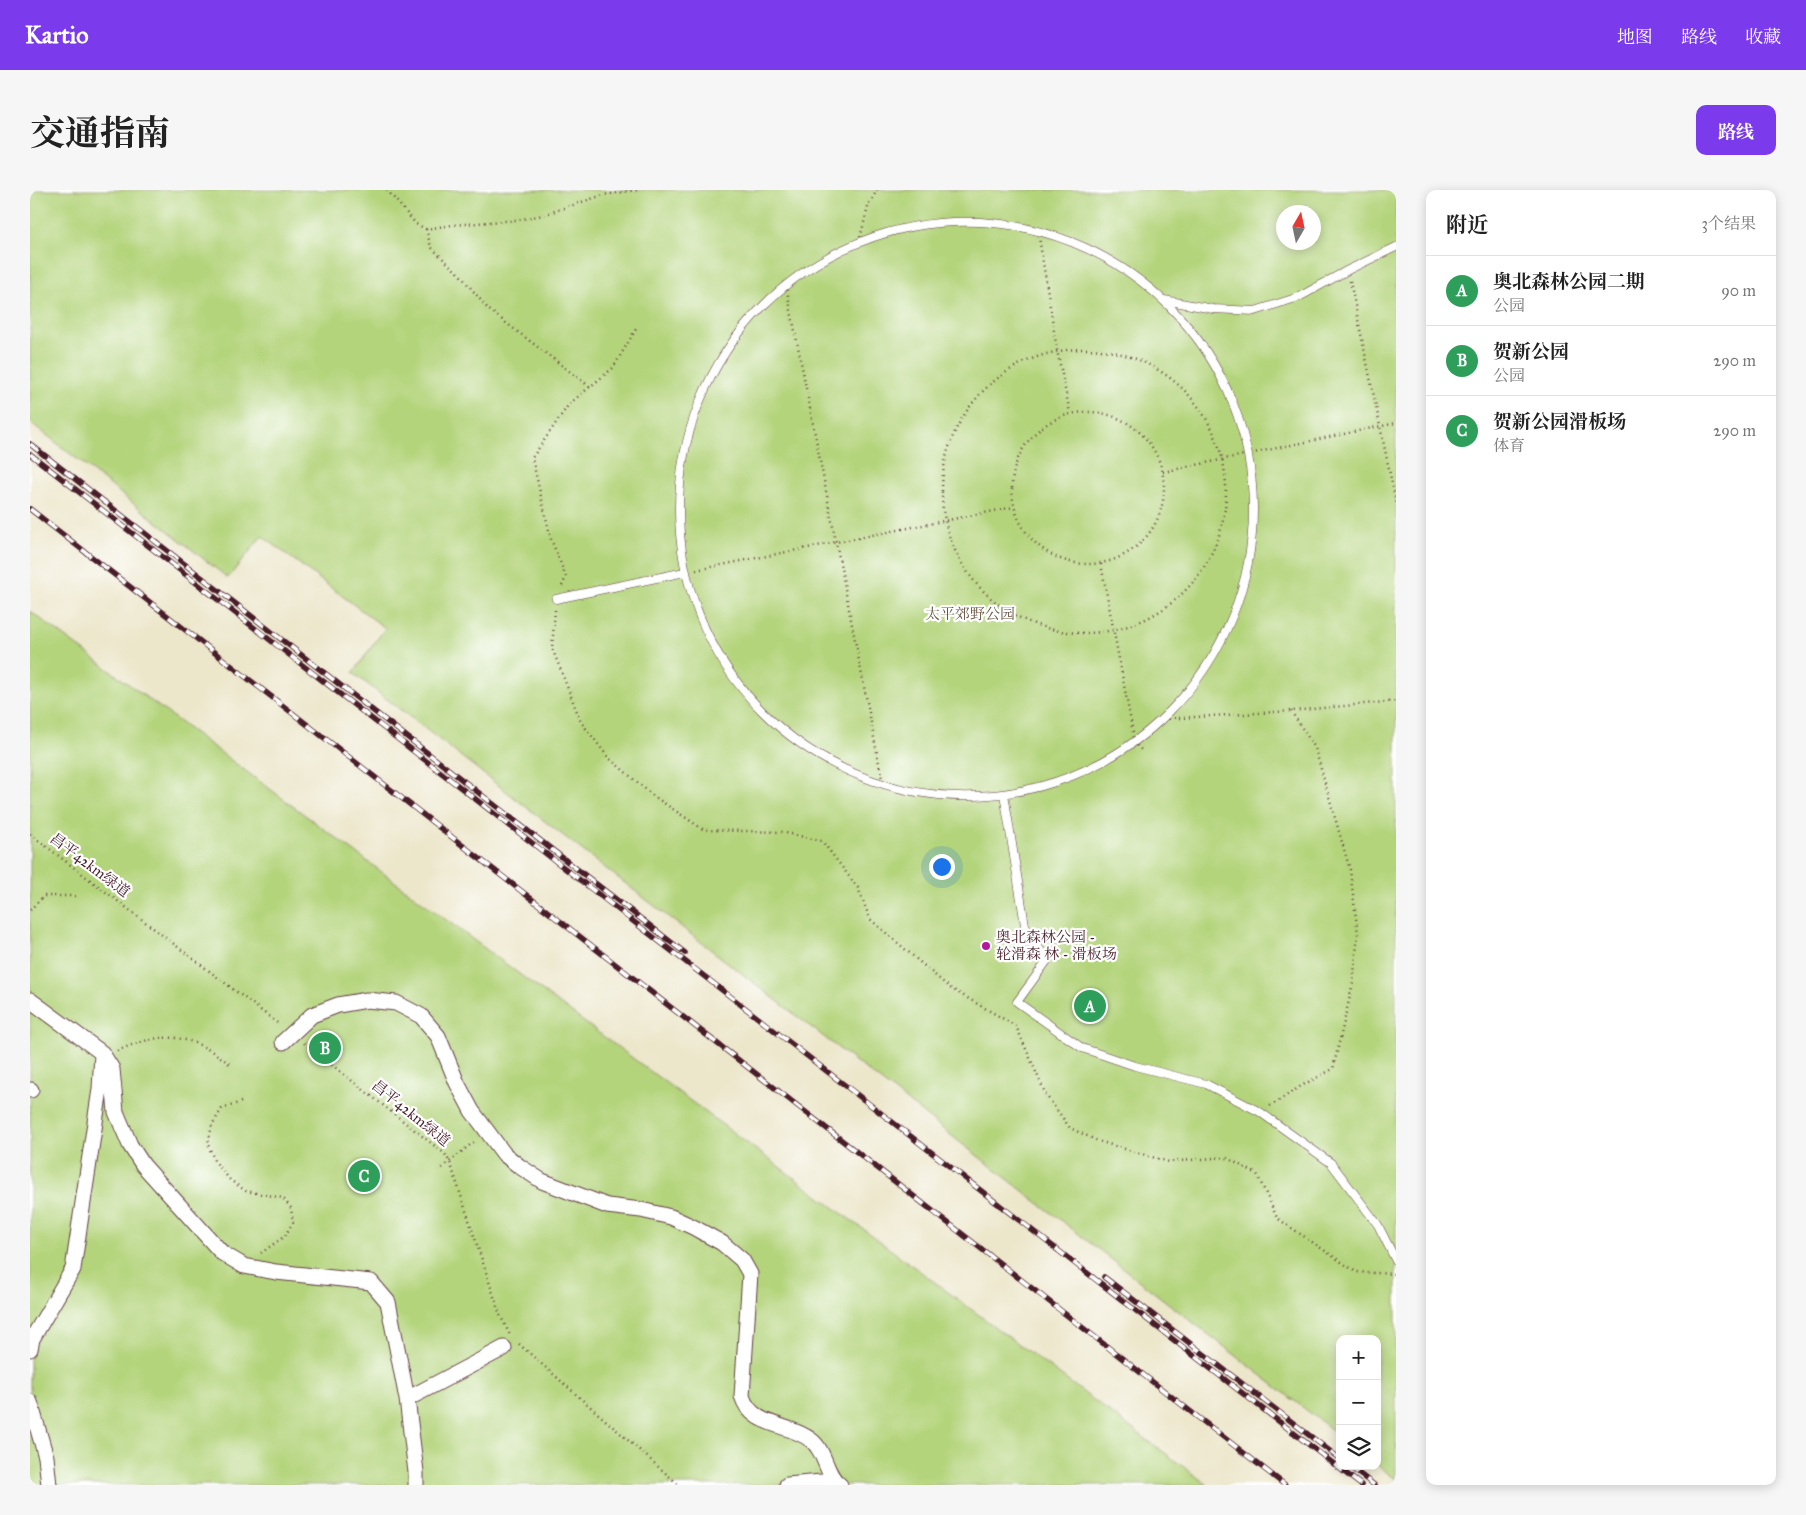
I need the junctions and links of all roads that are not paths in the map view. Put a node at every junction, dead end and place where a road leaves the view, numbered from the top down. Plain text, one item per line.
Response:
1 (1396, 247) edge
2 (1164, 300) junction
3 (685, 572) junction
4 (556, 599) road end
5 (1004, 794) junction
6 (30, 1000) edge
7 (287, 1038) road end
8 (102, 1053) junction
9 (1396, 1261) edge
10 (511, 1343) road end
11 (30, 1349) edge
12 (406, 1399) junction
13 (30, 1402) edge
14 (837, 1483) edge
15 (49, 1485) edge
16 (416, 1485) edge
17 (787, 1485) edge

1 - 2 lane
2 - 3 lane
2 - 5 lane
3 - 4 lane
3 - 5 lane
5 - 9 lane
6 - 8 street
7 - 14 street
8 - 11 street
8 - 12 street
10 - 12 street
12 - 16 street
13 - 15 street
14 - 17 street

